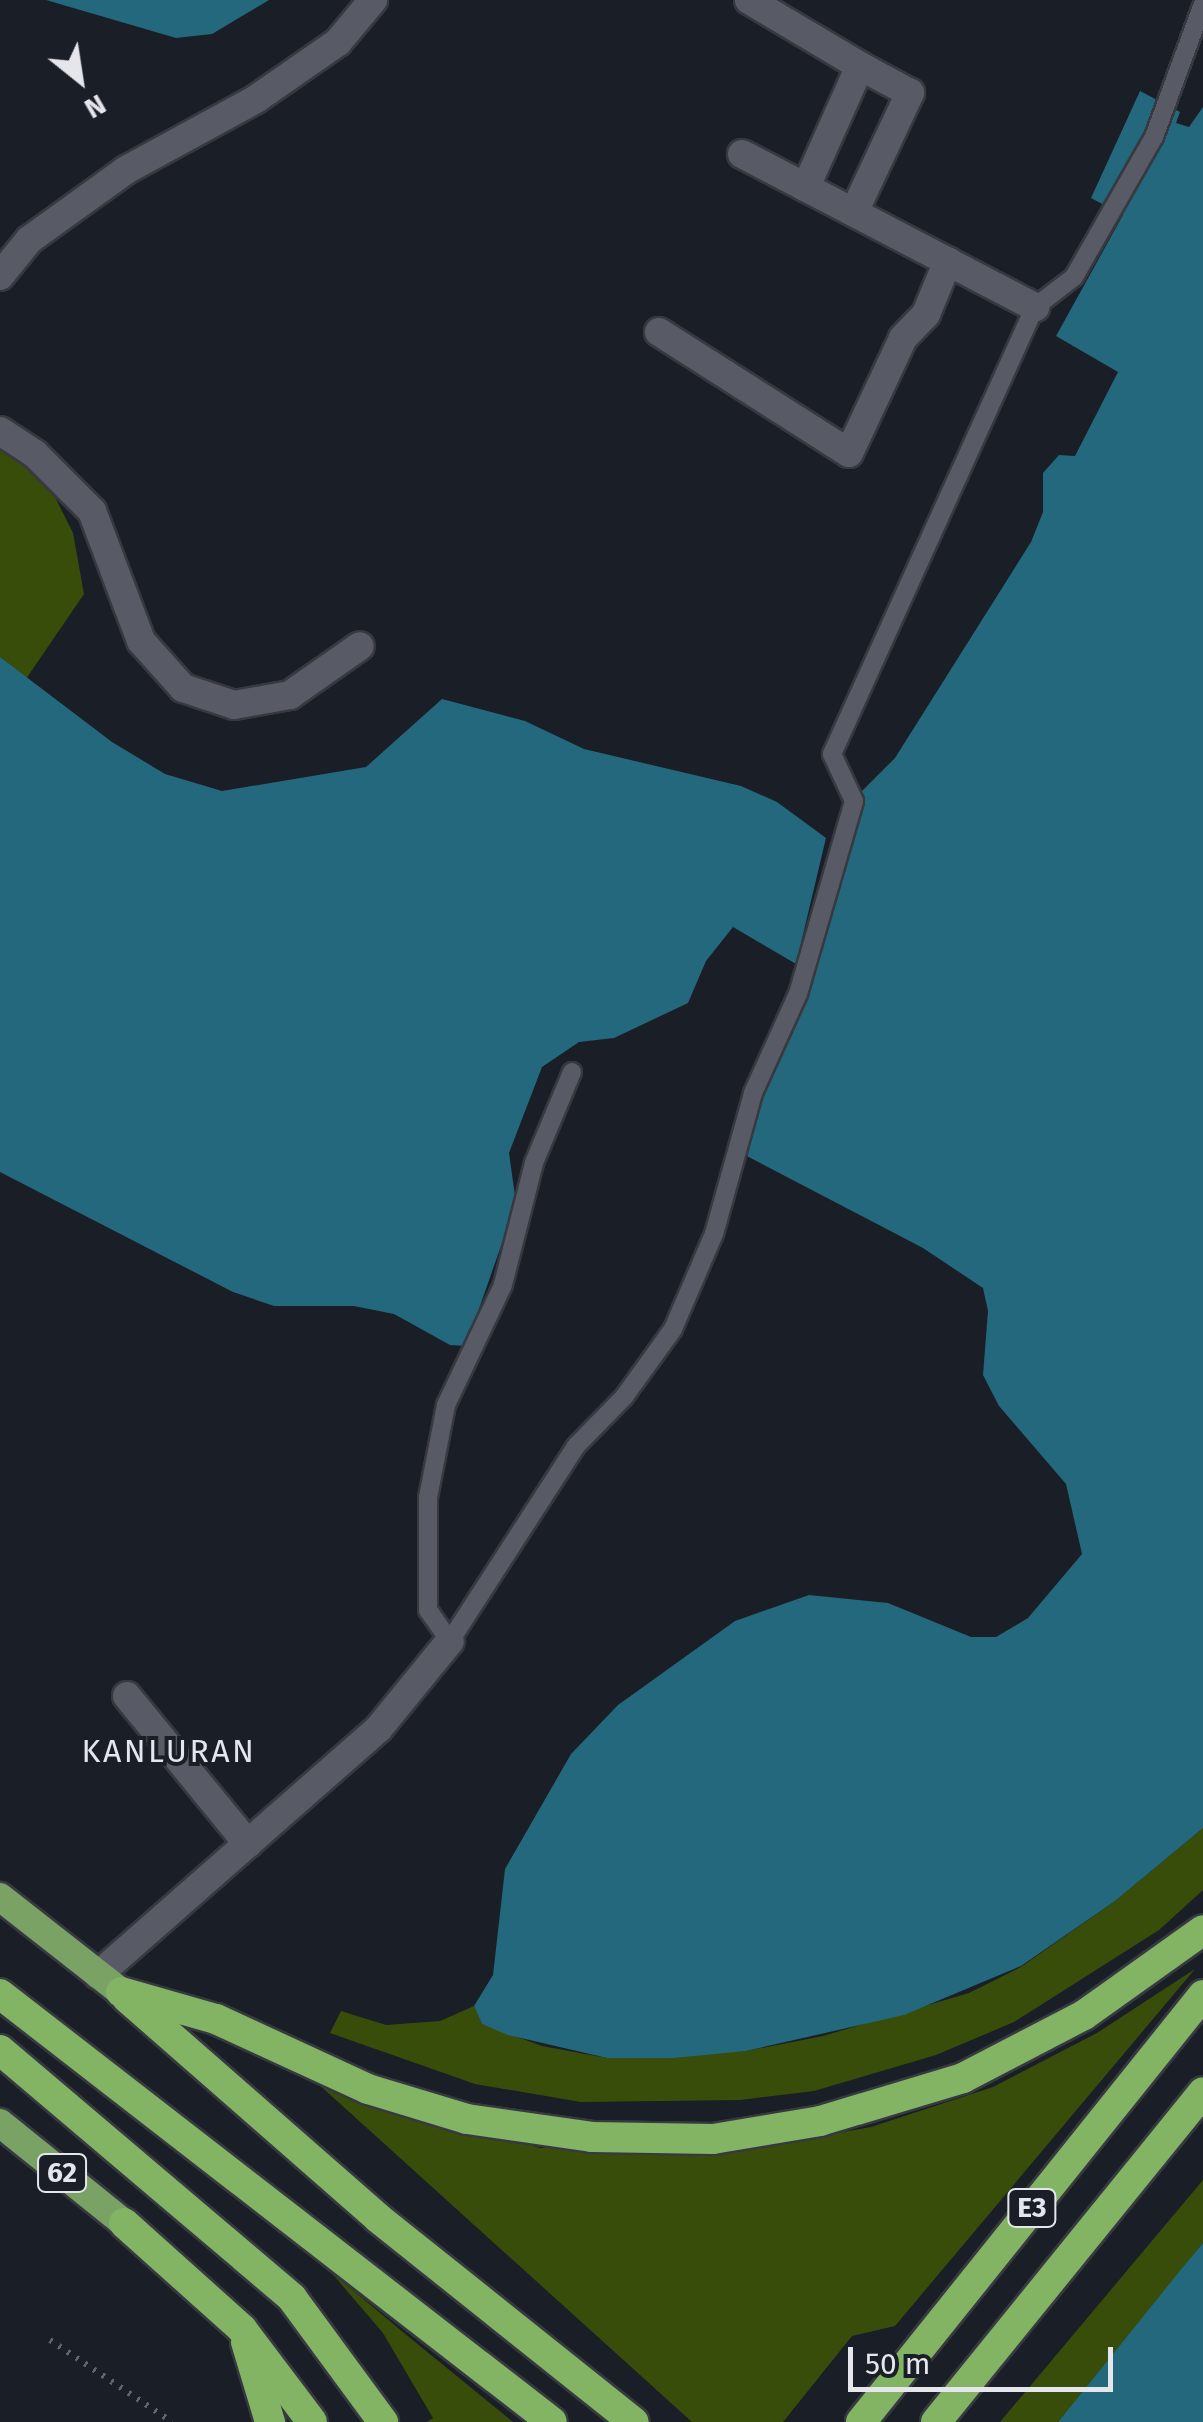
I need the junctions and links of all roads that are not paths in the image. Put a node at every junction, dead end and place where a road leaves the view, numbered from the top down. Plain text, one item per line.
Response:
1 (373, 0) edge
2 (749, 0) edge
3 (1203, 4) edge
4 (860, 66) junction
5 (742, 154) dead end
6 (806, 187) junction
7 (854, 212) junction
8 (948, 262) junction
9 (0, 276) edge
10 (1035, 307) junction
11 (658, 332) dead end
12 (0, 431) edge
13 (360, 646) dead end
14 (572, 1072) dead end
15 (450, 1641) junction
16 (126, 1696) dead end
17 (248, 1844) junction
18 (0, 1897) edge
19 (1203, 1930) edge
20 (110, 1984) junction
21 (0, 1994) edge
22 (1203, 1994) edge
23 (3, 2052) edge
24 (1203, 2092) edge
25 (0, 2124) edge
26 (124, 2223) joint
27 (242, 2330) junction
28 (270, 2422) edge
29 (312, 2422) edge
30 (384, 2422) edge
31 (552, 2422) edge
32 (634, 2422) edge
33 (861, 2422) edge
34 (936, 2422) edge

1 - 9 street
2 - 4 street
3 - 10 lane
4 - 6 street
4 - 7 street
5 - 6 street
6 - 7 street
7 - 8 street
8 - 10 street
8 - 11 street
10 - 15 lane
12 - 13 street
14 - 15 lane
15 - 17 street
16 - 17 street
17 - 20 street
18 - 20 highway
19 - 20 highway
20 - 32 highway
21 - 31 highway
22 - 33 highway, E3
23 - 30 highway
24 - 34 highway, E3
25 - 26 highway, 62
26 - 27 highway
27 - 28 highway
27 - 29 highway

